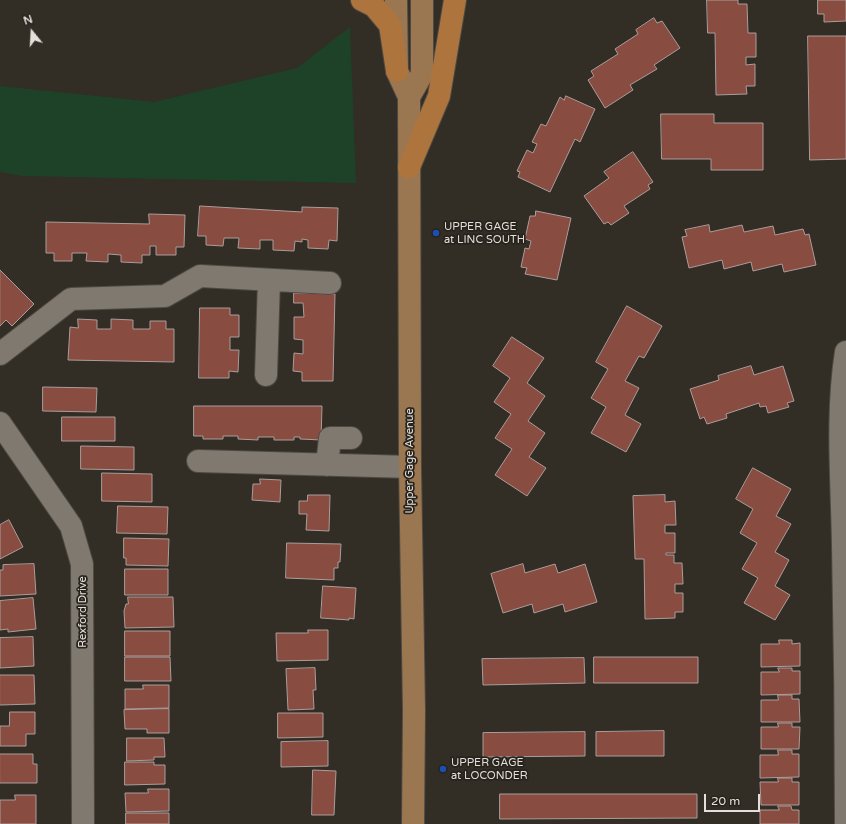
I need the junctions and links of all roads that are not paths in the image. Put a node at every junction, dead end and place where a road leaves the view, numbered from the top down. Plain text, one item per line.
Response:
1 (362, 0) edge
2 (396, 0) edge
3 (422, 0) edge
4 (456, 0) edge
5 (397, 71) junction
6 (409, 97) junction
7 (409, 167) junction
8 (269, 280) junction
9 (330, 283) dead end
10 (846, 352) edge
11 (0, 354) edge
12 (266, 375) dead end
13 (0, 423) edge
14 (351, 438) dead end
15 (198, 461) dead end
16 (327, 464) junction
17 (410, 467) junction
18 (845, 638) edge
19 (83, 824) edge
20 (413, 824) edge
21 (846, 824) edge

1 - 5 highway
2 - 5 main road, Upper Gage Avenue
3 - 6 main road, Upper Gage Avenue
4 - 7 highway
5 - 6 main road, Upper Gage Avenue
6 - 7 main road, Upper Gage Avenue
7 - 17 main road, Upper Gage Avenue
8 - 9 street
8 - 11 street
8 - 12 street
10 - 18 street
13 - 19 street, Rexford Drive
14 - 16 street
15 - 16 street
16 - 17 street
17 - 20 main road, Upper Gage Avenue
18 - 21 street

